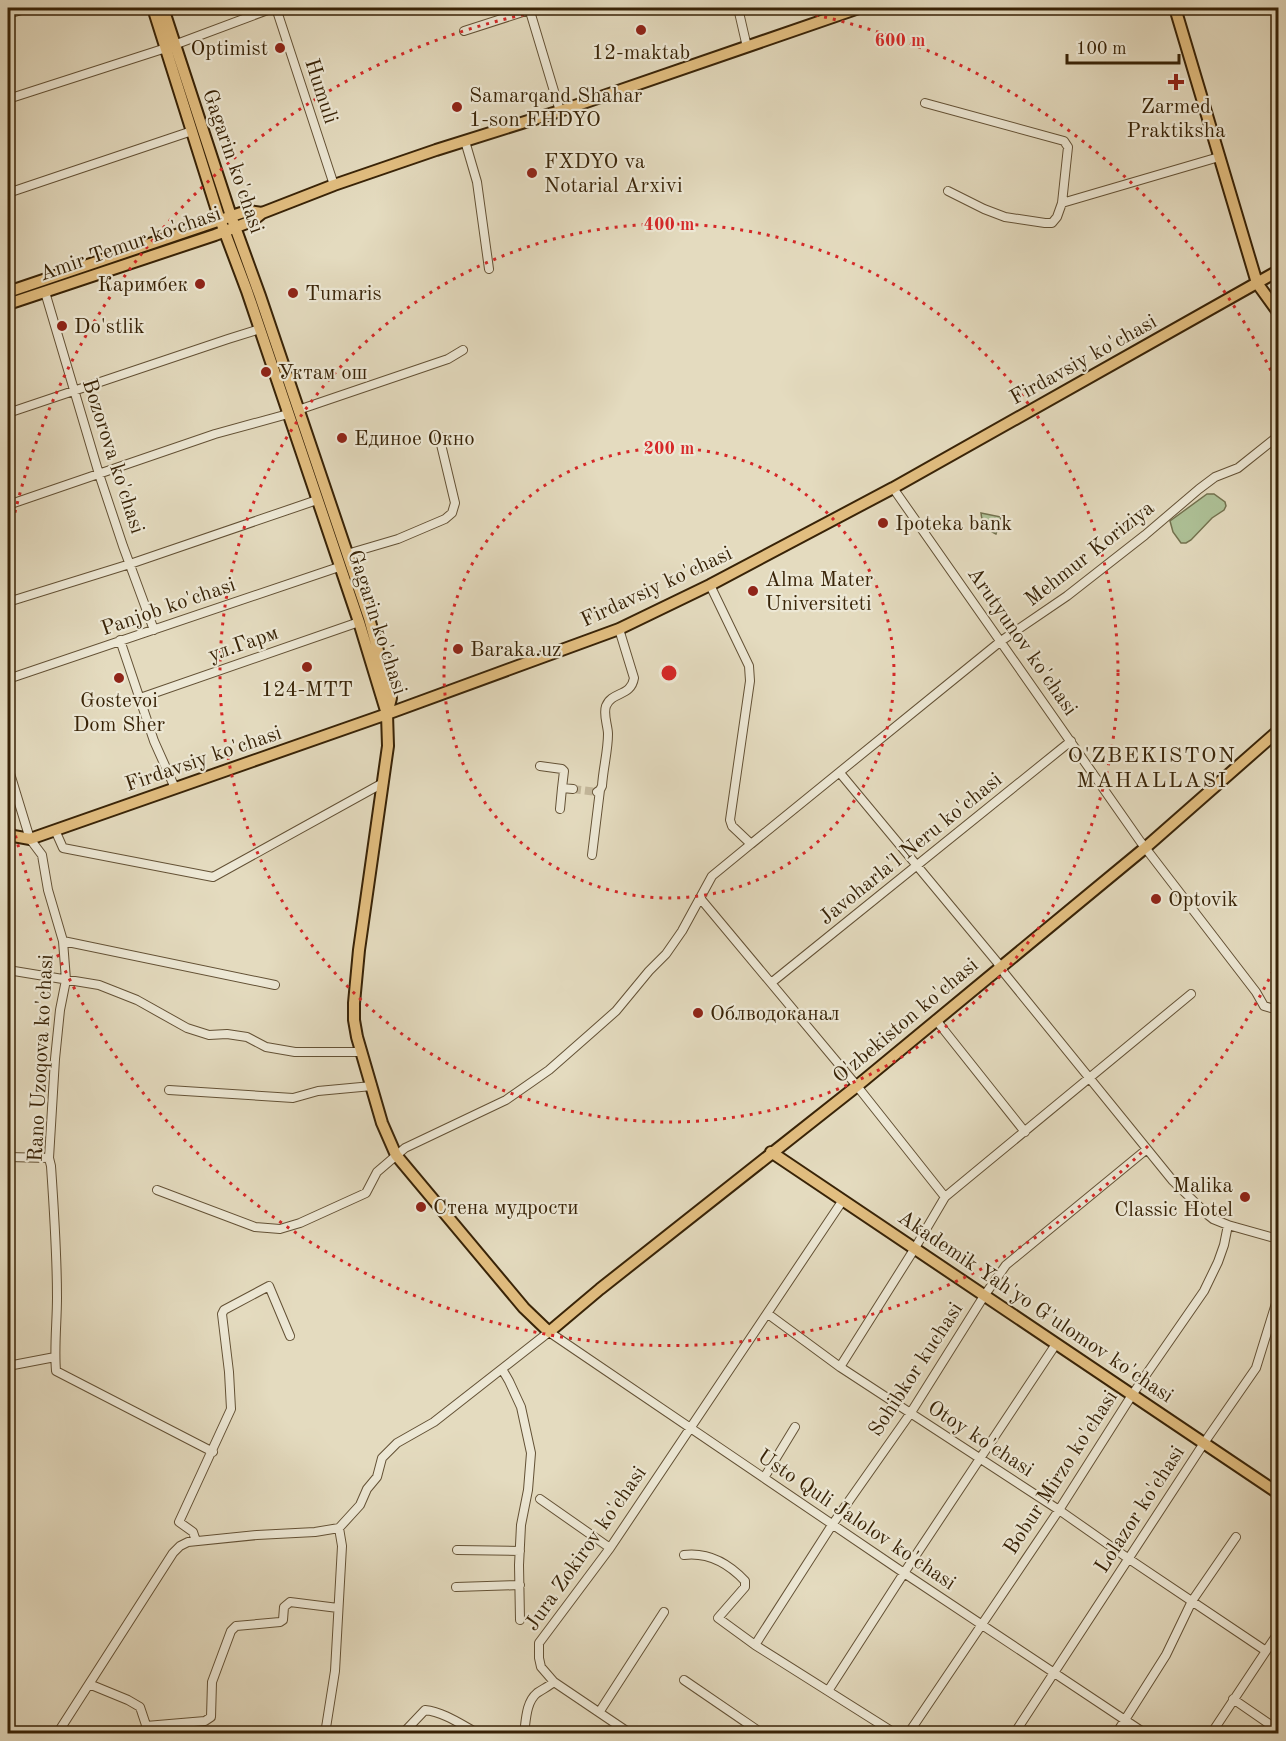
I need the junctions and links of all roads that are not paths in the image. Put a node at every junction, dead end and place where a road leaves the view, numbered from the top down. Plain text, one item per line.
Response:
1 (28, 8) edge
2 (153, 8) edge
3 (163, 8) edge
4 (274, 8) edge
5 (738, 8) edge
6 (859, 8) edge
7 (1175, 8) edge
8 (529, 9) edge
9 (8, 14) edge
10 (464, 31) dead end
11 (170, 46) junction
12 (747, 47) junction
13 (8, 99) edge
14 (925, 103) dead end
15 (560, 111) junction
16 (192, 130) junction
17 (465, 141) junction
18 (1219, 157) junction
19 (8, 181) edge
20 (334, 185) junction
21 (948, 191) dead end
22 (9, 192) edge
23 (1062, 203) junction
24 (229, 221) junction
25 (225, 231) junction
26 (489, 269) dead end
27 (1278, 271) edge
28 (1257, 283) junction
29 (8, 292) edge
30 (45, 292) junction
31 (8, 304) edge
32 (1278, 312) edge
33 (260, 329) junction
34 (463, 350) dead end
35 (74, 392) junction
36 (293, 412) junction
37 (8, 413) edge
38 (439, 436) dead end
39 (1278, 436) edge
40 (99, 474) junction
41 (893, 488) junction
42 (317, 500) junction
43 (8, 505) edge
44 (347, 554) junction
45 (130, 564) junction
46 (339, 567) junction
47 (710, 585) junction
48 (8, 602) edge
49 (359, 622) junction
50 (619, 629) junction
51 (154, 630) junction
52 (120, 640) junction
53 (1001, 641) junction
54 (8, 679) edge
55 (140, 698) junction
56 (387, 714) junction
57 (1278, 731) edge
58 (1071, 741) junction
59 (540, 766) dead end
60 (8, 767) edge
61 (840, 773) junction
62 (383, 783) junction
63 (175, 788) junction
64 (562, 788) junction
65 (573, 789) tunnel mouth
66 (560, 809) dead end
67 (56, 830) junction
68 (8, 835) edge
69 (30, 839) junction
70 (751, 844) junction
71 (1145, 848) junction
72 (592, 855) dead end
73 (918, 865) junction
74 (700, 898) junction
75 (63, 941) junction
76 (999, 967) junction
77 (8, 970) edge
78 (66, 980) junction
79 (771, 983) junction
80 (275, 986) dead end
81 (1191, 994) dead end
82 (1278, 1010) edge
83 (936, 1020) junction
84 (361, 1052) junction
85 (1091, 1077) junction
86 (372, 1086) junction
87 (857, 1086) junction
88 (169, 1090) dead end
89 (1025, 1132) junction
90 (1147, 1149) junction
91 (771, 1152) junction
92 (396, 1155) junction
93 (8, 1157) edge
94 (49, 1158) junction
95 (157, 1190) dead end
96 (945, 1197) junction
97 (843, 1200) junction
98 (1228, 1225) junction
99 (1278, 1239) edge
100 (915, 1248) junction
101 (984, 1296) junction
102 (1278, 1297) edge
103 (768, 1314) junction
104 (549, 1332) junction
105 (290, 1336) dead end
106 (1056, 1344) junction
107 (55, 1357) junction
108 (8, 1366) edge
109 (840, 1367) junction
110 (502, 1369) junction
111 (1132, 1395) junction
112 (910, 1414) junction
113 (795, 1427) dead end
114 (690, 1428) junction
115 (1204, 1443) junction
116 (213, 1452) junction
117 (980, 1458) junction
118 (764, 1478) junction
119 (1278, 1493) edge
120 (540, 1499) dead end
121 (1059, 1510) junction
122 (832, 1525) junction
123 (339, 1528) junction
124 (1236, 1537) dead end
125 (196, 1541) junction
126 (610, 1548) junction
127 (457, 1550) dead end
128 (520, 1551) junction
129 (684, 1555) dead end
130 (1129, 1559) junction
131 (904, 1573) junction
132 (519, 1585) junction
133 (456, 1587) dead end
134 (1192, 1601) junction
135 (338, 1608) junction
136 (664, 1612) dead end
137 (520, 1620) dead end
138 (981, 1623) junction
139 (1278, 1633) edge
140 (755, 1645) junction
141 (1266, 1651) junction
142 (1054, 1673) junction
143 (684, 1680) dead end
144 (88, 1684) junction
145 (558, 1684) junction
146 (828, 1691) junction
147 (1233, 1699) junction
148 (600, 1711) junction
149 (1125, 1720) junction
150 (148, 1730) edge
151 (406, 1730) dead end
152 (1278, 1730) edge
153 (57, 1734) edge
154 (325, 1734) edge
155 (479, 1734) edge
156 (524, 1734) edge
157 (632, 1734) edge
158 (763, 1734) edge
159 (896, 1734) edge
160 (908, 1734) edge
161 (1014, 1734) edge
162 (1116, 1734) edge
163 (1146, 1734) edge
164 (1211, 1734) edge

1 - 9 street
2 - 11 main road, Gagarin ko'chasi
3 - 11 main road, Gagarin ko'chasi
4 - 11 street
4 - 20 street, Humuli
5 - 12 street
6 - 12 main road, Amir Temur ko'chasi
7 - 18 main road
8 - 10 street
8 - 15 street
11 - 13 street
11 - 16 main road, Gagarin ko'chasi
11 - 24 main road, Gagarin ko'chasi
12 - 15 main road, Amir Temur ko'chasi
14 - 23 street
15 - 17 main road, Amir Temur ko'chasi
16 - 22 street
16 - 24 main road, Gagarin ko'chasi
17 - 20 main road, Amir Temur ko'chasi
17 - 26 street
18 - 23 street
18 - 28 main road
19 - 22 street
20 - 24 main road, Amir Temur ko'chasi
21 - 23 street
24 - 25 main road, Amir Temur ko'chasi
24 - 29 main road, Amir Temur ko'chasi
24 - 36 main road, Gagarin ko'chasi
25 - 30 main road, Amir Temur ko'chasi
25 - 33 main road, Gagarin ko'chasi
27 - 28 main road, Firdavsiy ko'chasi
28 - 32 main road
28 - 41 main road, Firdavsiy ko'chasi
30 - 31 main road, Amir Temur ko'chasi
30 - 35 street, Bozorova ko'chasi
33 - 35 street
33 - 36 main road, Gagarin ko'chasi
34 - 36 street
35 - 37 street
35 - 40 street, Bozorova ko'chasi
36 - 40 street
36 - 42 main road, Gagarin ko'chasi
36 - 44 main road, Gagarin ko'chasi
38 - 44 street
39 - 53 street, Mehmur Koriziya
40 - 43 street
40 - 45 street, Bozorova ko'chasi
41 - 47 main road, Firdavsiy ko'chasi
41 - 53 street, Arutyunov ko'chasi
42 - 45 street
42 - 46 main road, Gagarin ko'chasi
44 - 56 main road, Gagarin ko'chasi
45 - 48 street
45 - 51 street, Bozorova ko'chasi
46 - 49 main road, Gagarin ko'chasi
46 - 51 street, Panjob ko'chasi
47 - 50 main road, Firdavsiy ko'chasi
47 - 70 street
49 - 55 street, ул.Гарм
49 - 56 main road, Gagarin ko'chasi
50 - 56 main road, Firdavsiy ko'chasi
50 - 72 street
51 - 52 street, Panjob ko'chasi
52 - 54 street, Panjob ko'chasi
52 - 55 street
53 - 58 street, Arutyunov ko'chasi
53 - 61 street, Mehmur Koriziya
55 - 63 street
56 - 62 main road
56 - 63 main road, Firdavsiy ko'chasi
57 - 71 main road, O'zbekiston ko'chasi
58 - 71 street, Arutyunov ko'chasi
58 - 73 street, Javoharla'l Neru ko'chasi
59 - 64 street
60 - 69 street, Rano Uzoqova ko'chasi
61 - 70 street, Mehmur Koriziya
61 - 73 street
62 - 67 street
62 - 84 main road
63 - 67 main road, Firdavsiy ko'chasi
64 - 65 street
64 - 66 street
67 - 69 main road, Firdavsiy ko'chasi
68 - 69 main road, Firdavsiy ko'chasi
69 - 75 street, Rano Uzoqova ko'chasi
70 - 74 street, Mehmur Koriziya
71 - 76 main road, O'zbekiston ko'chasi
71 - 82 street, Arutyunov ko'chasi
73 - 76 street
73 - 79 street, Javoharla'l Neru ko'chasi
74 - 79 street
74 - 92 street, Mehmur Koriziya
75 - 78 street, Rano Uzoqova ko'chasi
75 - 80 street
76 - 83 main road, O'zbekiston ko'chasi
76 - 85 street
77 - 78 street
78 - 84 street
78 - 94 street, Rano Uzoqova ko'chasi
79 - 87 street
81 - 85 street
83 - 87 main road, O'zbekiston ko'chasi
83 - 89 street
84 - 86 main road
85 - 89 street
85 - 90 street
86 - 88 street
86 - 92 main road
87 - 91 main road, O'zbekiston ko'chasi
87 - 96 street
89 - 96 street
90 - 98 street
90 - 101 street, Sohibkor kuchasi
91 - 97 main road, Akademik Yah'yo G'ulomov ko'chasi
91 - 104 main road, O'zbekiston ko'chasi
92 - 95 street, Mehmur Koriziya
92 - 104 main road
93 - 94 street
94 - 107 street, Rano Uzoqova ko'chasi
96 - 100 street
97 - 100 main road, Akademik Yah'yo G'ulomov ko'chasi
97 - 103 street, Jura Zokirov ko'chasi
98 - 99 street
98 - 111 street, Bobur Mirzo ko'chasi
100 - 101 main road, Akademik Yah'yo G'ulomov ko'chasi
100 - 109 street
101 - 106 main road, Akademik Yah'yo G'ulomov ko'chasi
101 - 112 street, Sohibkor kuchasi
102 - 115 street, Lolazor ko'chasi
103 - 109 street, Otoy ko'chasi
103 - 114 street, Jura Zokirov ko'chasi
104 - 110 street
104 - 114 street, Usto Quli Jalolov ko'chasi
105 - 116 street
106 - 111 main road, Akademik Yah'yo G'ulomov ko'chasi
106 - 117 street
107 - 108 street
107 - 116 street
109 - 112 street, Otoy ko'chasi
110 - 123 street
110 - 128 street
111 - 115 main road, Akademik Yah'yo G'ulomov ko'chasi
111 - 121 street, Bobur Mirzo ko'chasi
112 - 117 street, Otoy ko'chasi
112 - 122 street, Sohibkor kuchasi
113 - 118 street
114 - 118 street, Usto Quli Jalolov ko'chasi
114 - 126 street, Jura Zokirov ko'chasi
115 - 119 main road, Akademik Yah'yo G'ulomov ko'chasi
115 - 130 street, Lolazor ko'chasi
116 - 125 street
117 - 121 street, Otoy ko'chasi
117 - 131 street
118 - 122 street, Usto Quli Jalolov ko'chasi
120 - 126 street
121 - 130 street, Otoy ko'chasi
121 - 138 street, Bobur Mirzo ko'chasi
122 - 131 street, Usto Quli Jalolov ko'chasi
122 - 140 street, Sohibkor kuchasi
123 - 125 street
123 - 135 street
124 - 134 street
125 - 144 street
126 - 145 street, Jura Zokirov ko'chasi
127 - 128 street
128 - 132 street
129 - 140 street
130 - 134 street, Otoy ko'chasi
130 - 142 street, Lolazor ko'chasi
131 - 138 street, Usto Quli Jalolov ko'chasi
131 - 146 street
132 - 133 street
132 - 137 street
134 - 141 street, Otoy ko'chasi
134 - 149 street
135 - 150 street
135 - 154 street
136 - 148 street
138 - 142 street, Usto Quli Jalolov ko'chasi
138 - 160 street, Bobur Mirzo ko'chasi
139 - 141 street
140 - 146 street
141 - 147 street
142 - 149 street, Usto Quli Jalolov ko'chasi
142 - 161 street, Lolazor ko'chasi
143 - 158 street
144 - 150 street
144 - 153 street
145 - 148 street
145 - 156 street
146 - 159 street
147 - 152 street
147 - 164 street
148 - 157 street
149 - 162 street
149 - 163 street, Usto Quli Jalolov ko'chasi
151 - 155 street

